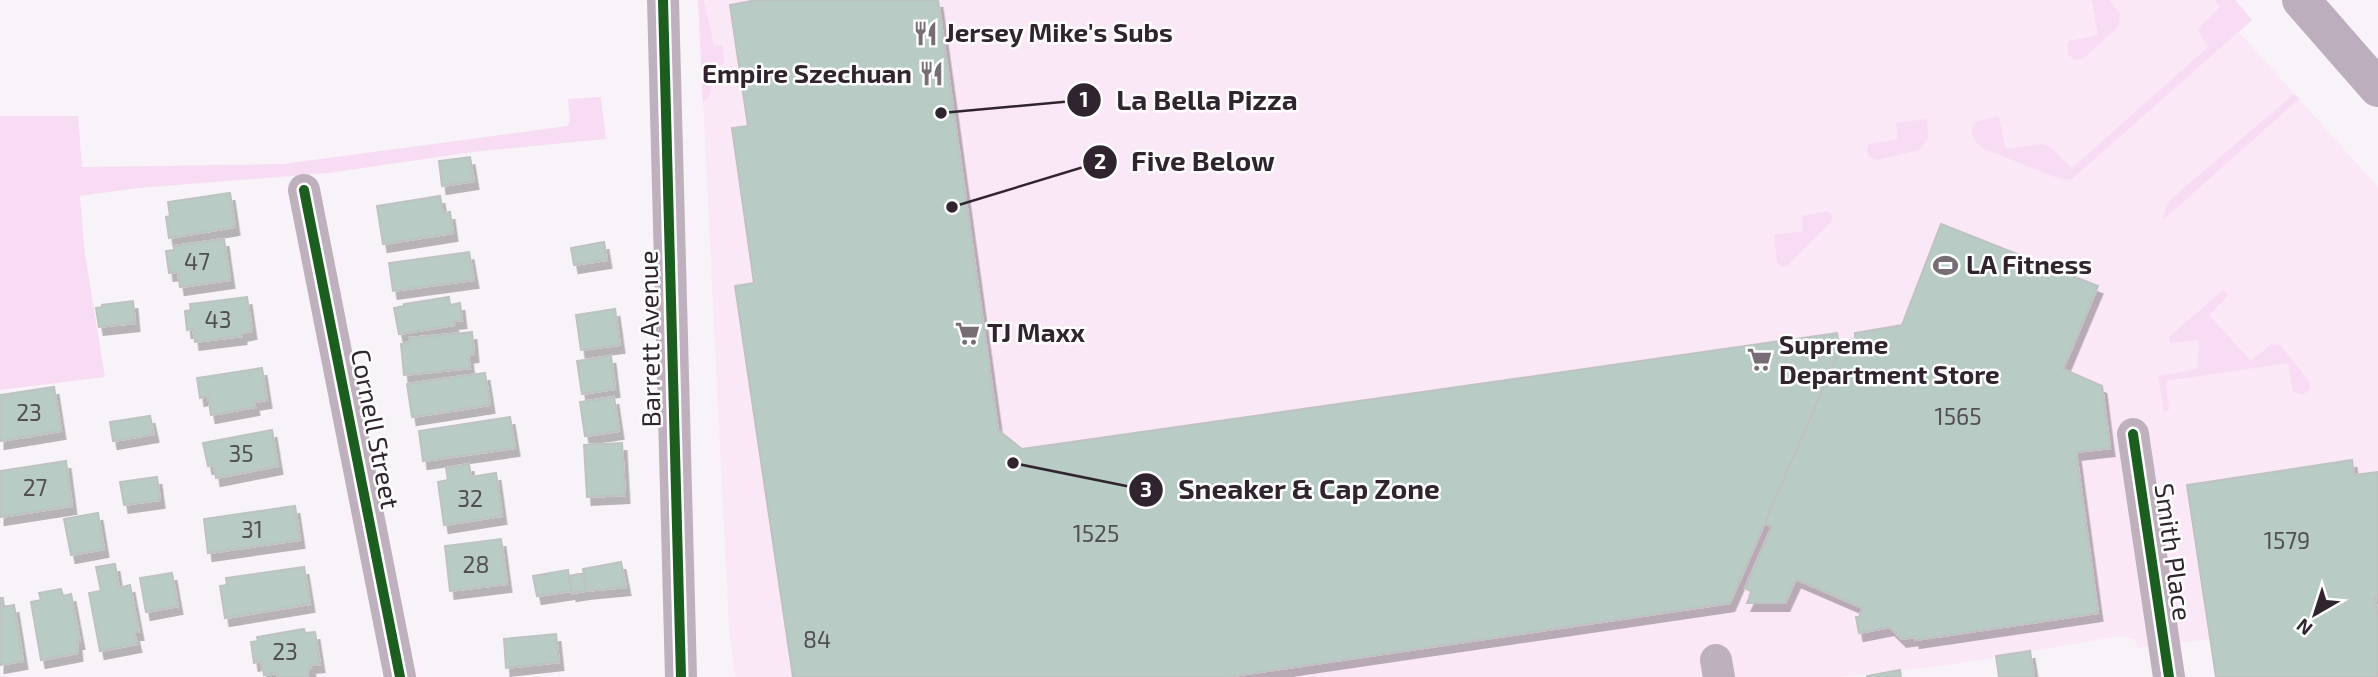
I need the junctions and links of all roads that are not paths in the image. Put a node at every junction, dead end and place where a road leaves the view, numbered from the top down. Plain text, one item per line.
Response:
1 (663, 0) edge
2 (2301, 0) edge
3 (2378, 88) edge
4 (304, 190) dead end
5 (2133, 434) dead end
6 (400, 677) edge
7 (681, 677) edge
8 (2169, 677) edge

1 - 7 street, Barrett Avenue
2 - 3 main road
4 - 6 street, Cornell Street
5 - 8 street, Smith Place

